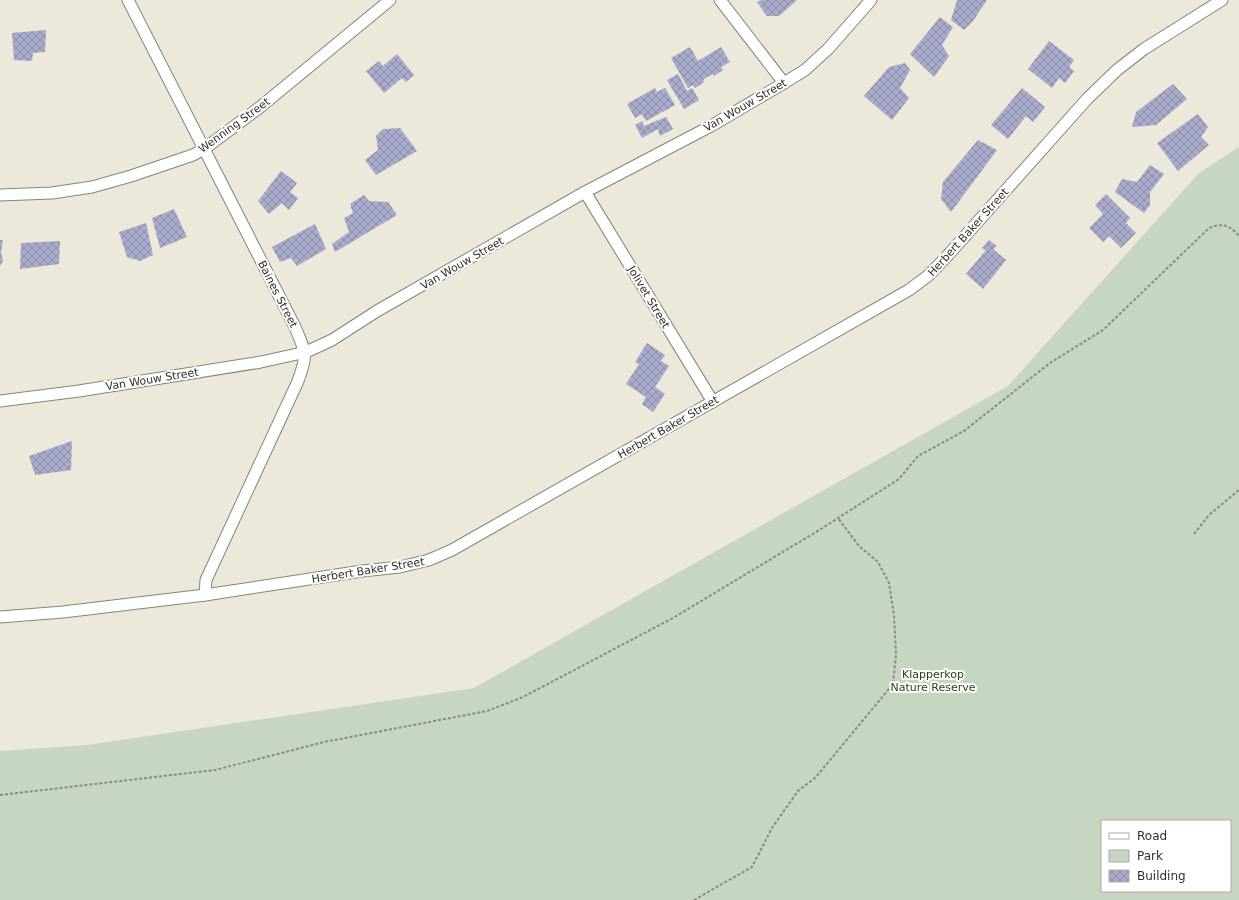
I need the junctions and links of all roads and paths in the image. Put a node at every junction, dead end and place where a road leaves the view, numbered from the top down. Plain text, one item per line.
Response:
1 (128, 0) edge
2 (390, 0) edge
3 (720, 0) edge
4 (871, 0) edge
5 (1222, 0) edge
6 (784, 83) junction
7 (204, 149) junction
8 (585, 192) junction
9 (0, 195) edge
10 (1239, 236) edge
11 (306, 352) junction
12 (0, 401) edge
13 (713, 402) junction
14 (1239, 490) edge
15 (838, 518) junction
16 (1194, 534) dead end
17 (204, 595) junction
18 (0, 617) edge
19 (0, 795) edge
20 (694, 900) edge

1 - 7 street, Baines Street
2 - 7 street, Wenning Street
3 - 6 street
4 - 6 street, Van Wouw Street
5 - 13 street, Herbert Baker Street
6 - 8 street, Van Wouw Street
7 - 9 street, Wenning Street
7 - 11 street, Baines Street
8 - 11 street, Van Wouw Street
8 - 13 street, Jolivet Street
10 - 15 path
11 - 12 street, Van Wouw Street
11 - 17 street
13 - 17 street, Herbert Baker Street
14 - 16 path
15 - 19 path
15 - 20 path
17 - 18 street, Herbert Baker Street

